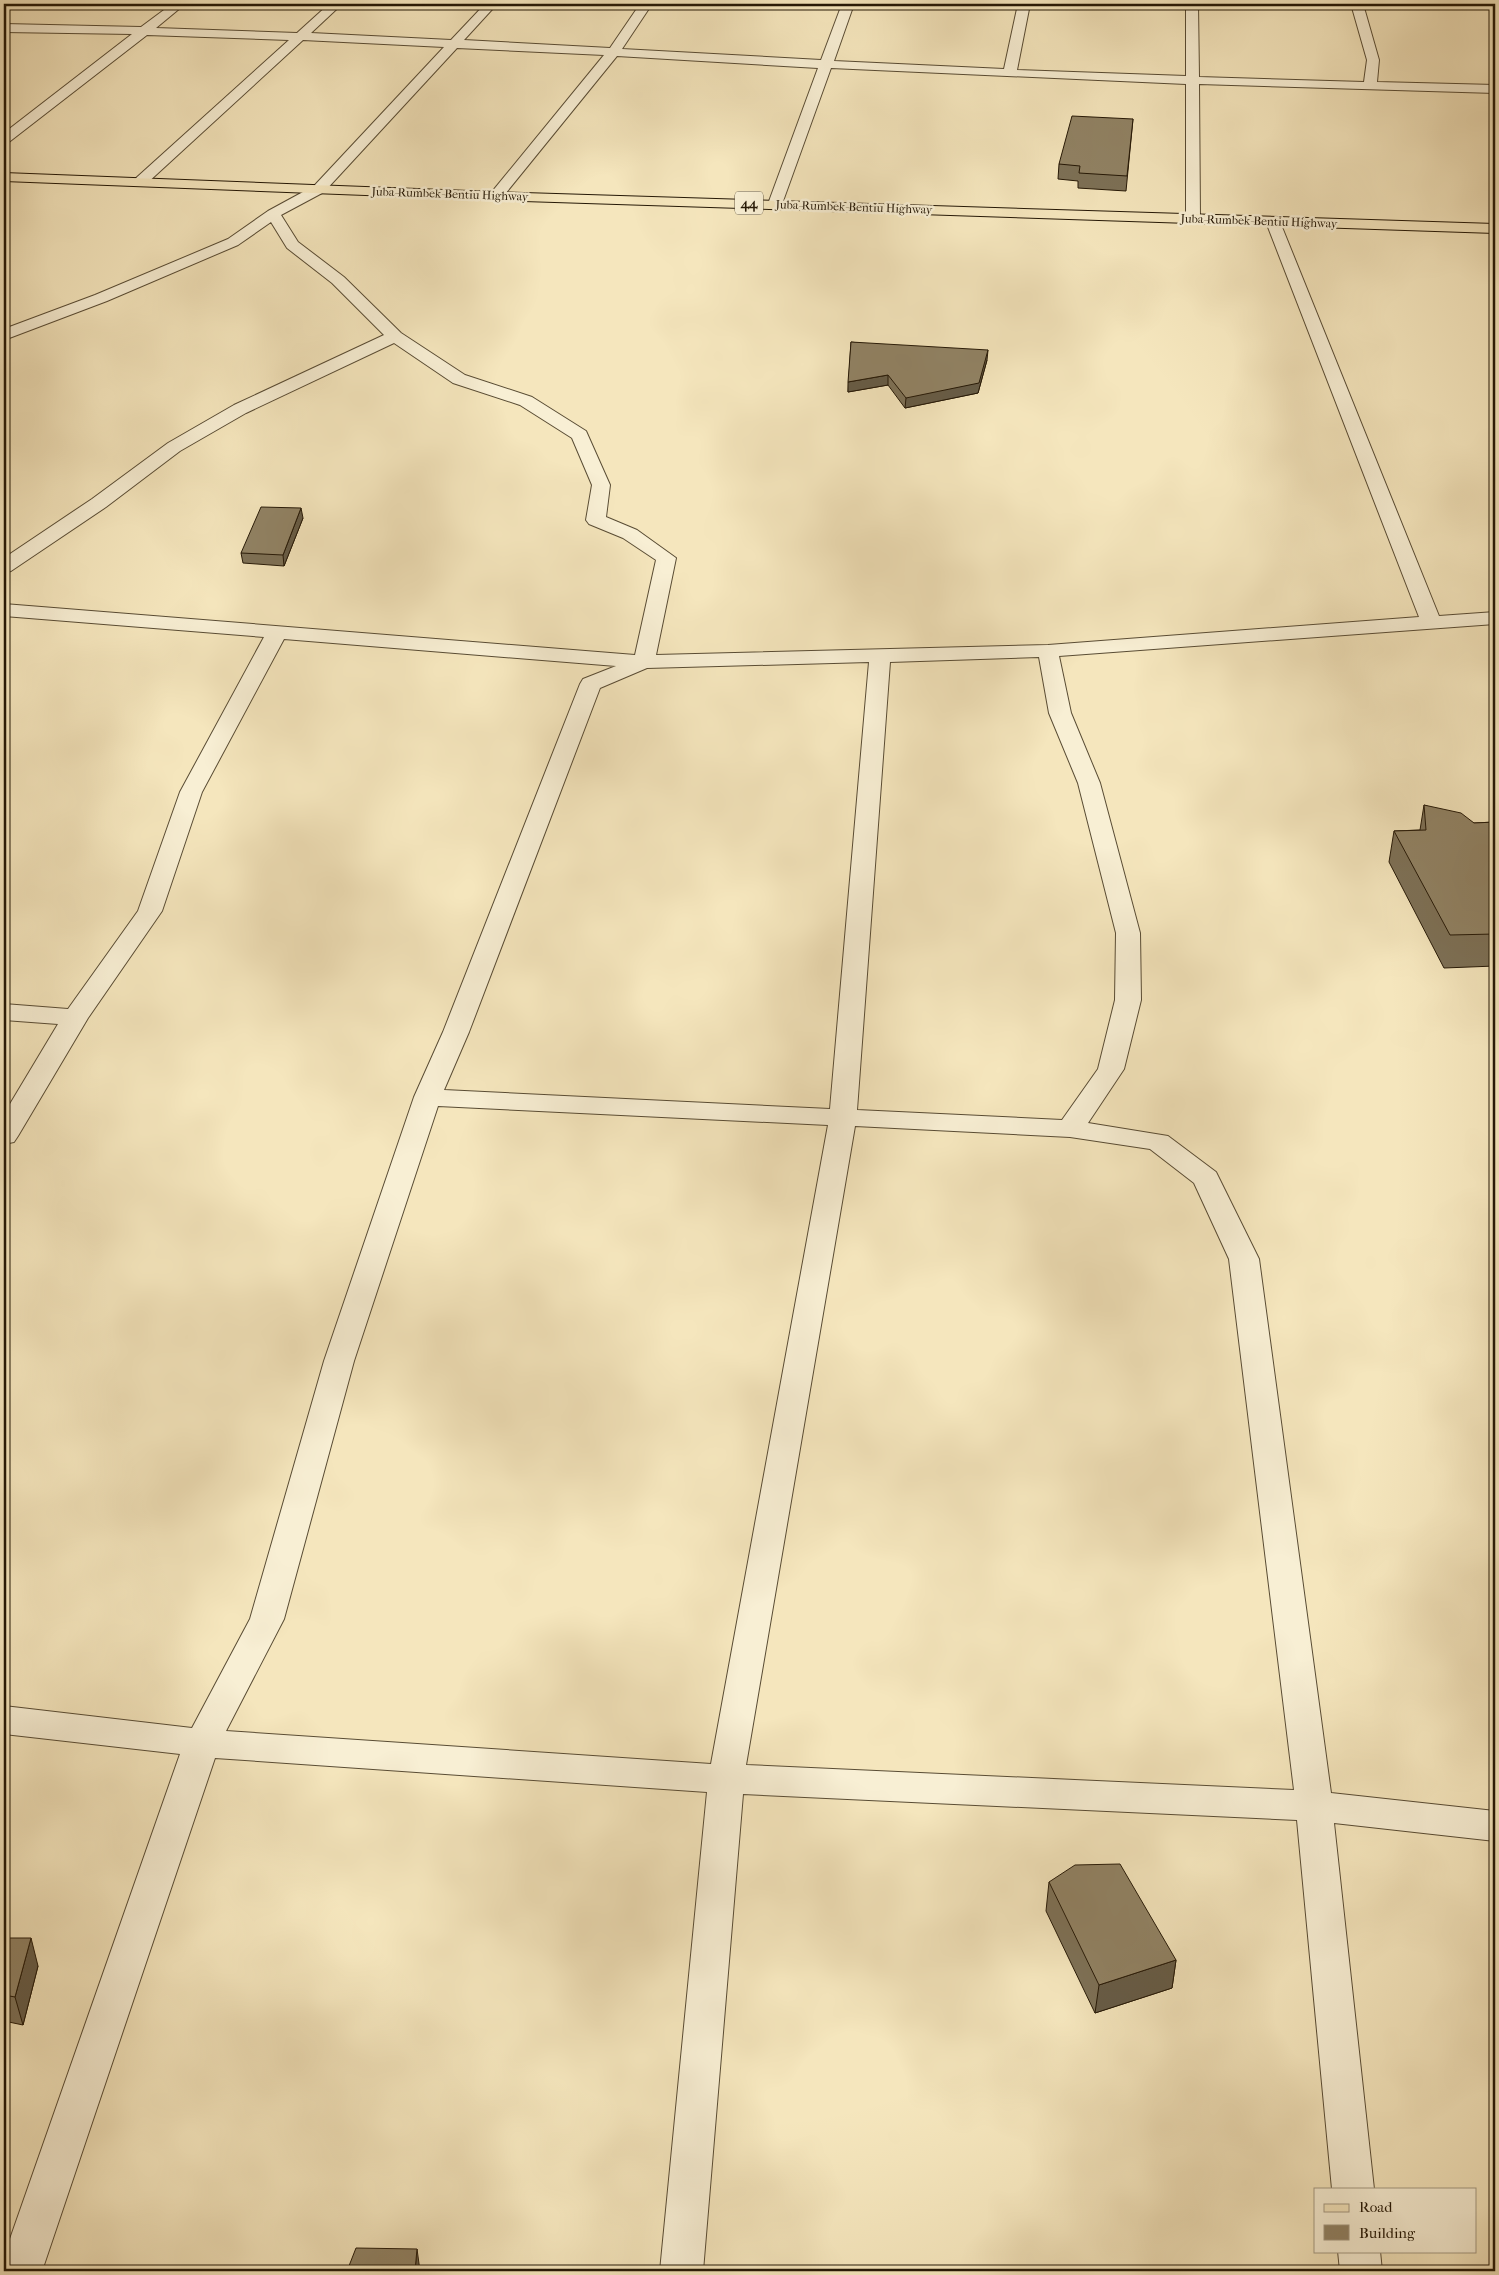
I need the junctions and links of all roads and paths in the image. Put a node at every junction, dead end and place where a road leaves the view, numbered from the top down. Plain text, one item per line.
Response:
1 (179, 4) edge
2 (336, 4) edge
3 (491, 4) edge
4 (646, 4) edge
5 (848, 4) edge
6 (1024, 4) edge
7 (1192, 4) edge
8 (1357, 4) edge
9 (4, 28) edge
10 (145, 30) junction
11 (300, 36) junction
12 (455, 43) junction
13 (614, 51) junction
14 (824, 64) junction
15 (1010, 72) junction
16 (1192, 79) junction
17 (1370, 86) junction
18 (1495, 89) edge
19 (4, 139) edge
20 (4, 177) edge
21 (140, 182) junction
22 (319, 189) junction
23 (496, 196) junction
24 (775, 204) junction
25 (272, 214) junction
26 (1193, 219) junction
27 (1273, 222) junction
28 (1495, 229) edge
29 (4, 335) edge
30 (395, 336) junction
31 (4, 567) edge
32 (4, 610) edge
33 (1495, 618) edge
34 (1431, 622) junction
35 (278, 631) junction
36 (1048, 651) junction
37 (880, 655) junction
38 (644, 662) junction
39 (4, 1012) edge
40 (75, 1017) junction
41 (427, 1097) junction
42 (843, 1118) junction
43 (1070, 1129) junction
44 (4, 1136) edge
45 (4, 1720) edge
46 (202, 1743) junction
47 (726, 1779) junction
48 (1314, 1806) junction
49 (1495, 1826) edge
50 (1353, 2188) edge
51 (1359, 2252) edge
52 (20, 2271) edge
53 (681, 2271) edge
54 (1361, 2271) edge

1 - 10 street
2 - 11 street
3 - 12 street
4 - 13 street
5 - 14 street
6 - 15 street
7 - 16 street
8 - 17 street
9 - 10 street
10 - 11 street
10 - 19 street
11 - 12 street
11 - 21 street
12 - 13 street
12 - 22 street
13 - 14 street
13 - 23 street
14 - 15 street
14 - 24 street
15 - 16 street
16 - 17 street
16 - 26 street
17 - 18 street
20 - 21 main road, Juba-Rumbek-Bentiu Highway / 44
21 - 22 main road, Juba-Rumbek-Bentiu Highway / 44
22 - 23 main road, Juba-Rumbek-Bentiu Highway / 44
22 - 25 street
23 - 24 main road, Juba-Rumbek-Bentiu Highway / 44
24 - 26 main road, Juba-Rumbek-Bentiu Highway / 44
25 - 29 street
25 - 30 street
26 - 27 main road, Juba-Rumbek-Bentiu Highway / 44
27 - 28 main road, Juba-Rumbek-Bentiu Highway / 44
27 - 34 street
30 - 31 street
30 - 38 street
32 - 35 street
33 - 34 street
34 - 36 street
35 - 38 street
35 - 40 street
36 - 37 street
36 - 43 street
37 - 38 street
37 - 42 street
38 - 41 street
39 - 40 street
40 - 44 street
41 - 42 street
41 - 46 street
42 - 43 street
42 - 47 street
43 - 48 street
45 - 46 street
46 - 47 street
46 - 52 street
47 - 48 street
47 - 53 street
48 - 49 street
48 - 50 street
51 - 54 street

